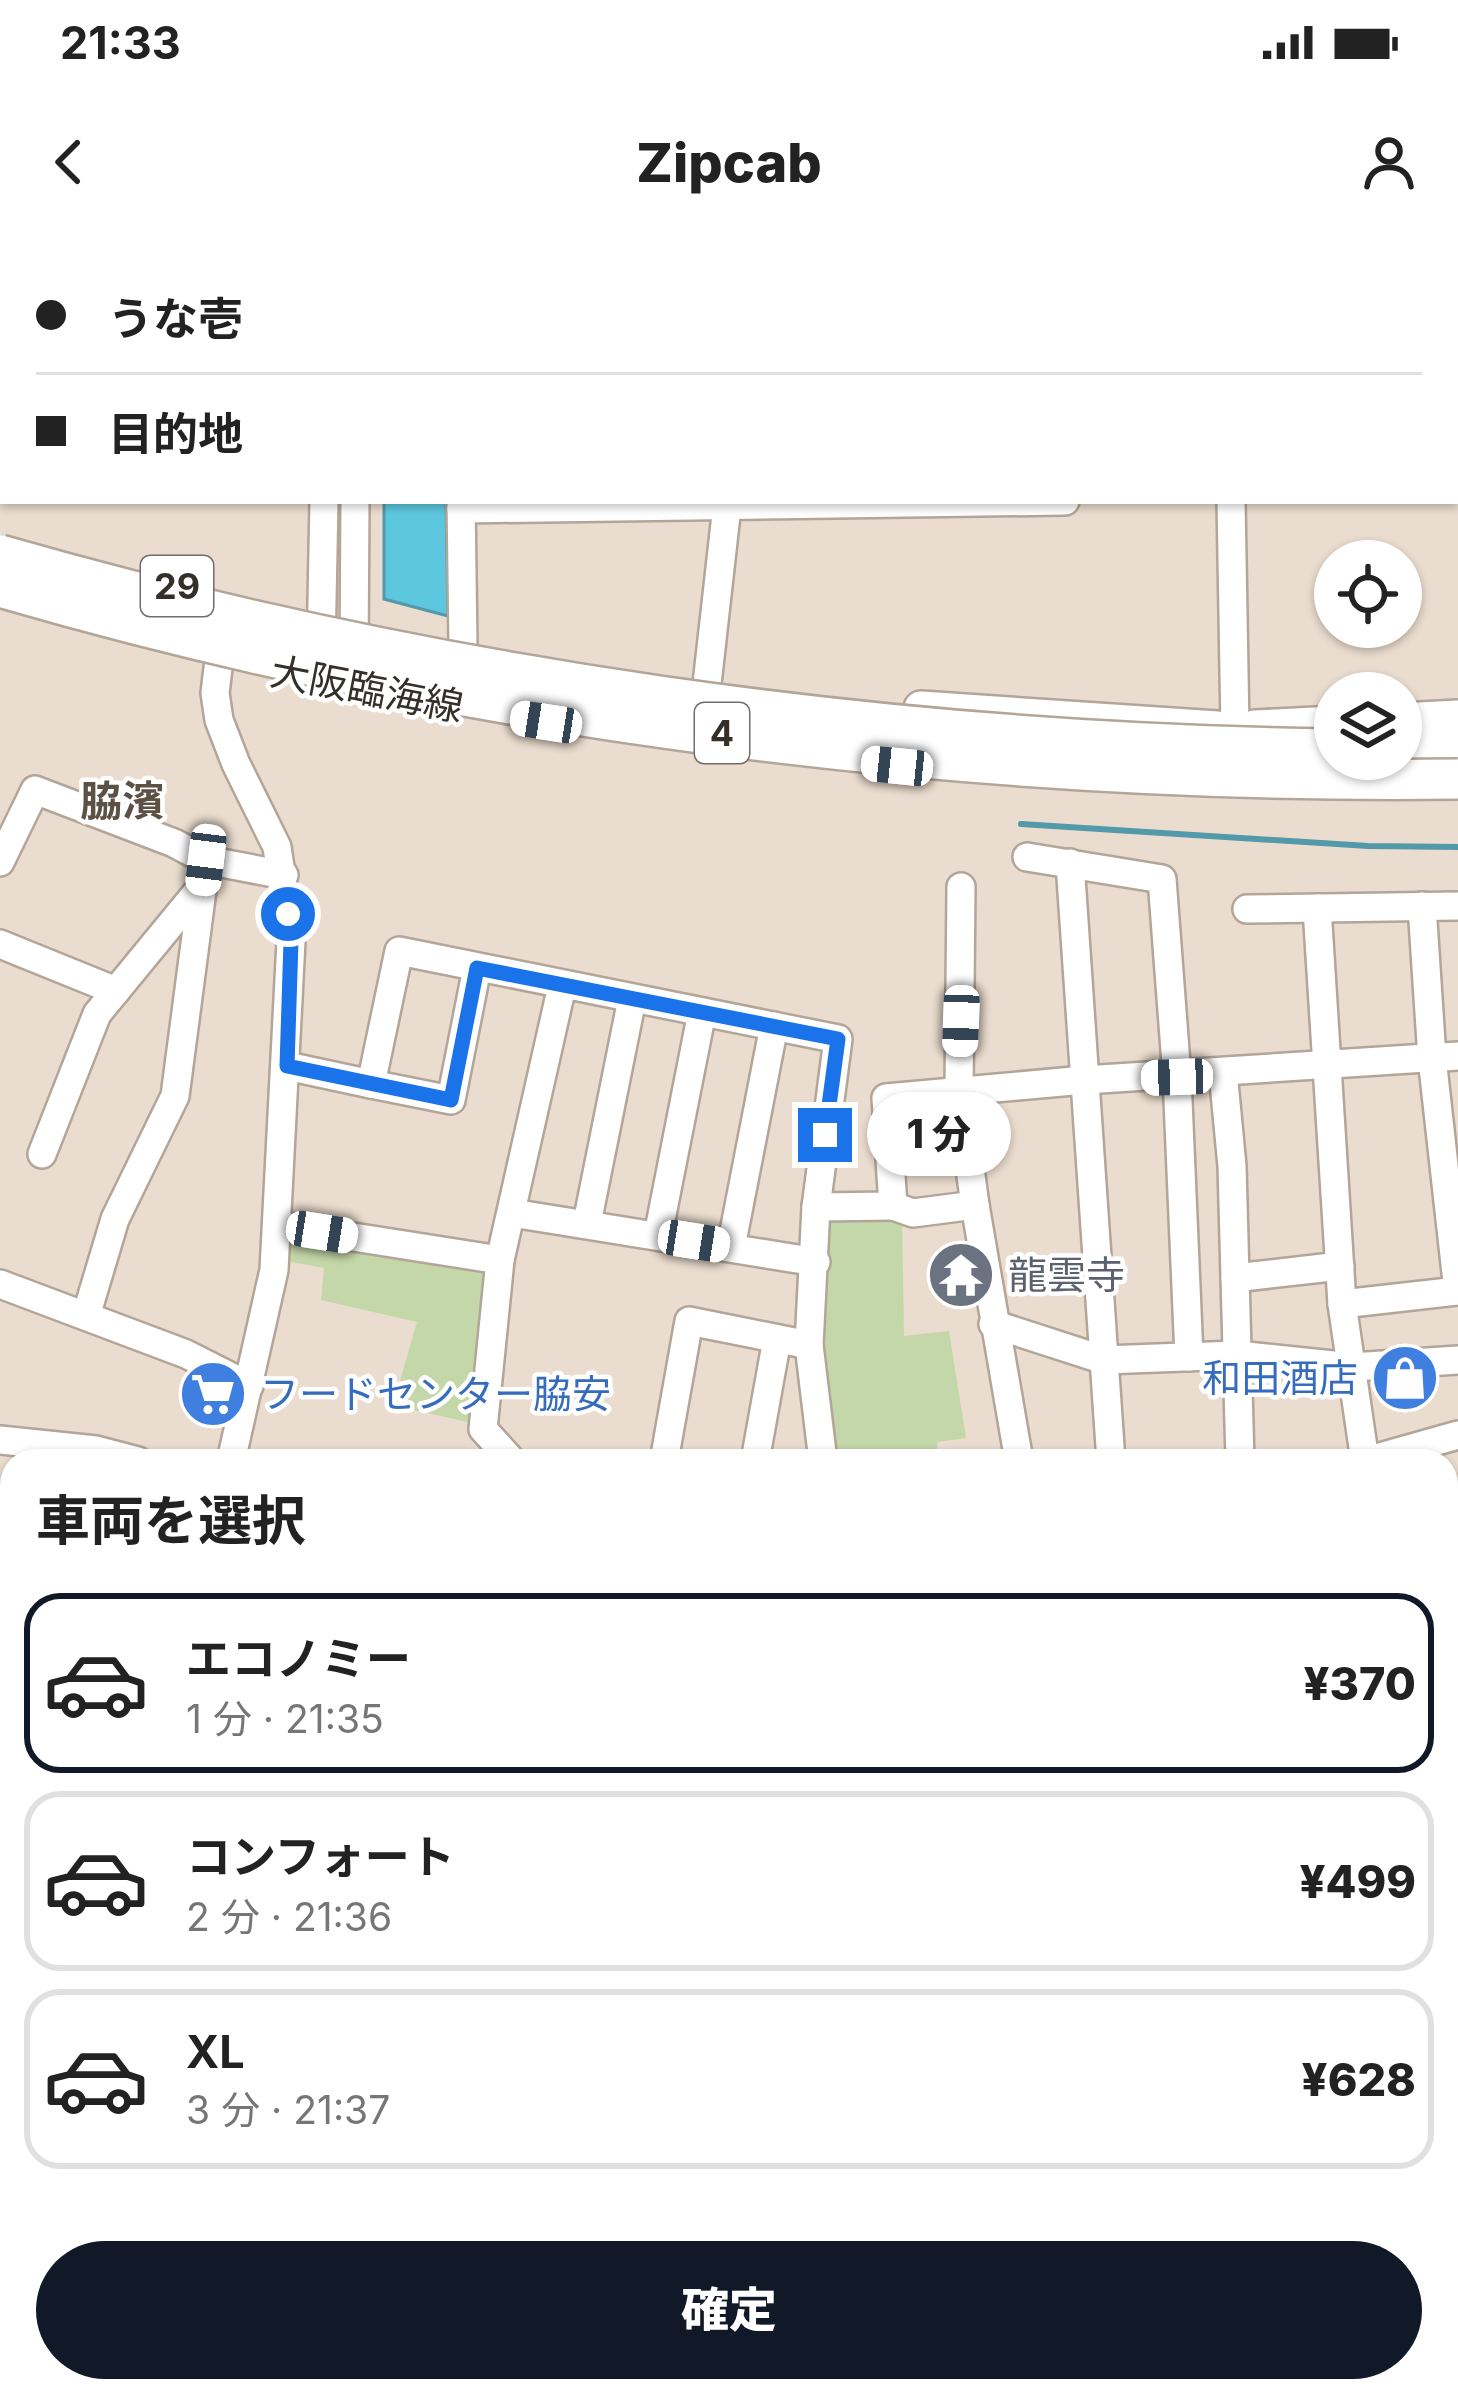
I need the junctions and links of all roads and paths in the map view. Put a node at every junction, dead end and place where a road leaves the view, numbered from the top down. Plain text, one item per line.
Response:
1 (323, 504) edge
2 (355, 504) edge
3 (862, 504) edge
4 (1232, 504) edge
5 (461, 505) edge
6 (727, 506) junction
7 (0, 540) edge
8 (0, 555) edge
9 (0, 587) edge
10 (0, 603) edge
11 (339, 622) junction
12 (464, 646) junction
13 (219, 660) junction
14 (318, 679) junction
15 (707, 684) junction
16 (353, 686) junction
17 (1458, 720) edge
18 (1422, 722) edge
19 (1314, 729) edge
20 (1245, 730) junction
21 (1422, 733) edge
22 (1458, 733) edge
23 (1314, 748) edge
24 (1458, 749) edge
25 (1422, 750) edge
26 (1458, 779) edge
27 (1458, 792) edge
28 (11, 807) edge
29 (1027, 857) dead end
30 (0, 862) edge
31 (1070, 863) junction
32 (205, 873) junction
33 (284, 875) junction
34 (961, 887) dead end
35 (1422, 906) junction
36 (1458, 906) edge
37 (1246, 908) dead end
38 (1317, 908) junction
39 (0, 944) edge
40 (477, 968) junction
41 (562, 986) junction
42 (116, 991) junction
43 (632, 999) junction
44 (701, 1012) junction
45 (774, 1026) junction
46 (1445, 1057) edge
47 (287, 1066) junction
48 (1326, 1066) junction
49 (1223, 1072) junction
50 (1177, 1077) junction
51 (1084, 1080) junction
52 (371, 1084) junction
53 (959, 1089) junction
54 (42, 1154) dead end
55 (975, 1204) junction
56 (893, 1206) junction
57 (816, 1207) junction
58 (512, 1213) junction
59 (587, 1223) junction
60 (277, 1225) junction
61 (658, 1235) junction
62 (731, 1247) junction
63 (500, 1260) junction
64 (816, 1262) junction
65 (1340, 1266) junction
66 (1235, 1278) junction
67 (0, 1284) edge
68 (1458, 1291) edge
69 (1342, 1304) junction
70 (86, 1316) junction
71 (992, 1324) junction
72 (777, 1339) junction
73 (809, 1345) junction
74 (1237, 1355) junction
75 (1189, 1357) junction
76 (1104, 1360) junction
77 (1458, 1360) edge
78 (1352, 1367) junction
79 (249, 1386) junction
80 (1458, 1436) edge
81 (0, 1440) edge
82 (86, 1449) edge
83 (234, 1449) edge
84 (501, 1449) edge
85 (666, 1449) edge
86 (756, 1449) edge
87 (822, 1449) edge
88 (1016, 1449) edge
89 (1110, 1449) edge
90 (1240, 1449) edge
91 (1363, 1449) edge
92 (1410, 1449) edge

1 - 11 street
2 - 11 street
3 - 6 street
4 - 20 street
5 - 6 street
5 - 12 street
6 - 15 street
7 - 11 main road, 大阪臨海線 / 29
8 - 23 highway, 4, bridge
9 - 26 highway, 4, bridge
10 - 13 main road, 大阪臨海線 / 29
11 - 12 main road, 大阪臨海線 / 29
11 - 14 street
11 - 16 street
12 - 15 main road, 大阪臨海線 / 29
13 - 14 main road, 大阪臨海線 / 29
13 - 33 street
14 - 16 main road, 大阪臨海線 / 29
15 - 20 main road, 大阪臨海線 / 29
16 - 27 main road, 大阪臨海線 / 29
17 - 18 highway
19 - 20 highway
21 - 22 main road
24 - 25 highway
28 - 30 street
28 - 32 street
29 - 31 street
31 - 50 street
31 - 51 street
32 - 33 street
32 - 42 street
32 - 70 street
33 - 47 street
34 - 53 street
35 - 36 street
35 - 38 street
35 - 46 street
37 - 38 street
38 - 48 street
39 - 42 street
40 - 41 street
40 - 52 street
40 - 52 street
41 - 43 street
41 - 58 street
42 - 54 street
43 - 44 street
43 - 59 street
44 - 45 street
44 - 61 street
45 - 57 street
45 - 62 street
46 - 48 street
46 - 68 street
47 - 52 street
47 - 60 street
48 - 49 street
48 - 65 street
49 - 50 street
49 - 66 street
50 - 51 street
50 - 75 street
51 - 53 street
51 - 76 street
53 - 55 street
53 - 56 street
55 - 56 street
55 - 71 street
56 - 57 street
57 - 64 street
58 - 59 street
58 - 63 street
59 - 61 street
60 - 63 street
60 - 79 street
61 - 62 street
62 - 64 street
63 - 84 street
64 - 73 street
65 - 66 street
65 - 69 street
66 - 74 street
67 - 70 street
68 - 69 street
69 - 78 street
70 - 79 street
71 - 76 street
71 - 88 street
72 - 73 street
72 - 85 street
72 - 86 street
73 - 87 street
74 - 75 street
74 - 78 street
74 - 90 street
75 - 76 street
76 - 89 street
77 - 78 street
78 - 91 street
79 - 83 street
80 - 92 street
81 - 82 street

